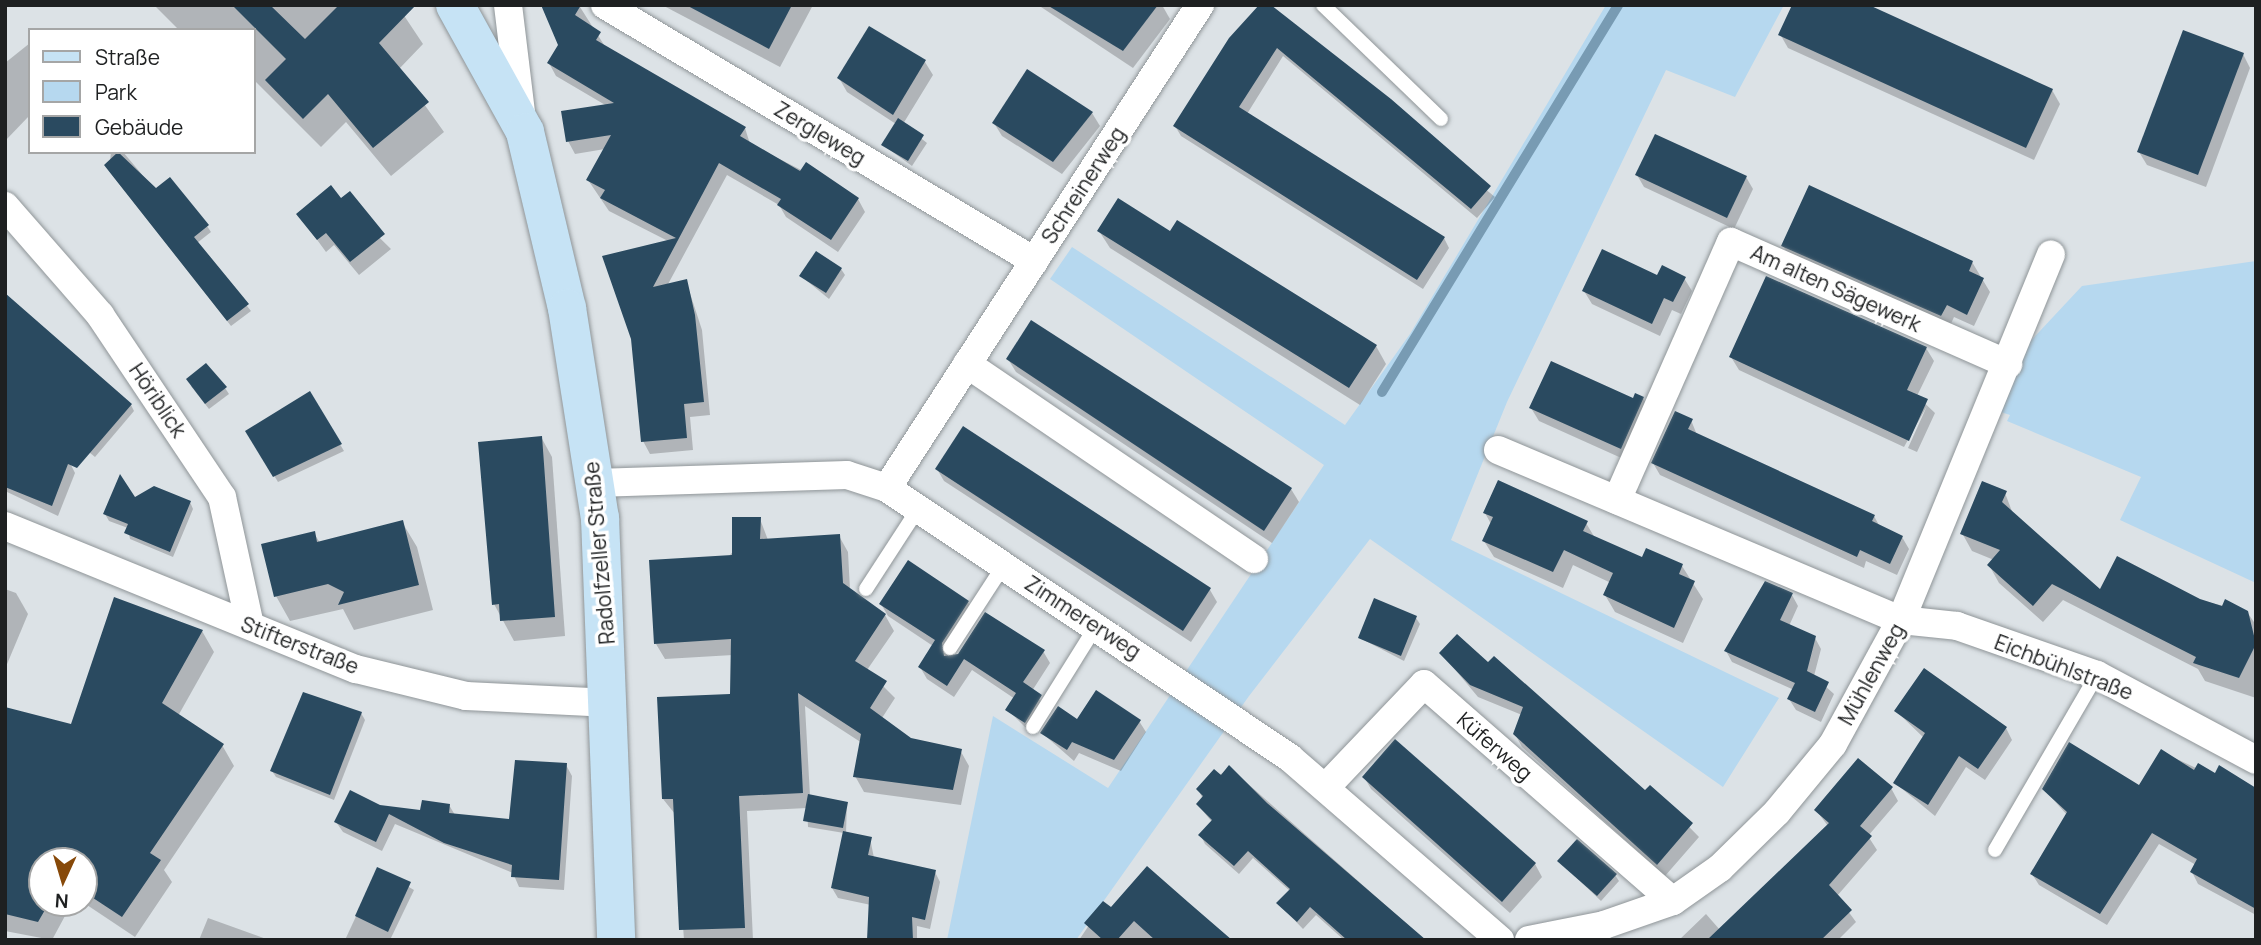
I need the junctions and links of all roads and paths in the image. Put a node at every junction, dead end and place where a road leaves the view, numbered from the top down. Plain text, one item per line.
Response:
1 (455, 5) edge
2 (508, 5) edge
3 (605, 5) edge
4 (1200, 5) edge
5 (1323, 5) edge
6 (1441, 119) dead end
7 (525, 132) junction
8 (5, 206) edge
9 (2051, 256) dead end
10 (1034, 261) junction
11 (967, 364) junction
12 (2008, 364) junction
13 (1498, 450) dead end
14 (595, 482) junction
15 (887, 488) junction
16 (1617, 500) junction
17 (918, 509) junction
18 (5, 526) edge
19 (1254, 559) dead end
20 (1004, 565) junction
21 (866, 589) dead end
22 (1900, 620) junction
23 (250, 625) junction
24 (1096, 626) junction
25 (950, 648) dead end
26 (2097, 675) junction
27 (611, 703) junction
28 (1033, 727) dead end
29 (2256, 760) edge
30 (1326, 787) junction
31 (1995, 849) dead end
32 (1673, 901) junction
33 (616, 940) edge
34 (1500, 940) edge
35 (1529, 940) edge

1 - 7 main road, Radolfzeller Straße
2 - 7 street
3 - 10 street, Zergleweg
4 - 10 street, Schreinerweg
5 - 6 lane
7 - 14 main road, Radolfzeller Straße
8 - 23 street, Höriblick
9 - 12 street, Mühlenweg
10 - 11 street, Schreinerweg
11 - 15 street, Schreinerweg
11 - 19 street
12 - 16 street, Am alten Sägewerk
12 - 22 street, Mühlenweg
13 - 16 street
14 - 15 street, Zimmererweg
14 - 27 main road, Radolfzeller Straße
15 - 17 street, Zimmererweg
16 - 22 street
17 - 20 street, Zimmererweg
17 - 21 lane
18 - 23 street, Stifterstraße
20 - 24 street, Zimmererweg
20 - 25 lane
22 - 26 street, Eichbühlstraße
22 - 32 street, Mühlenweg
23 - 27 street, Stifterstraße
24 - 28 lane
24 - 30 street, Zimmererweg
26 - 29 street, Eichbühlstraße
26 - 31 lane
27 - 33 main road, Radolfzeller Straße
30 - 32 street, Küferweg
30 - 34 street, Zimmererweg
32 - 35 street, Mühlenweg

